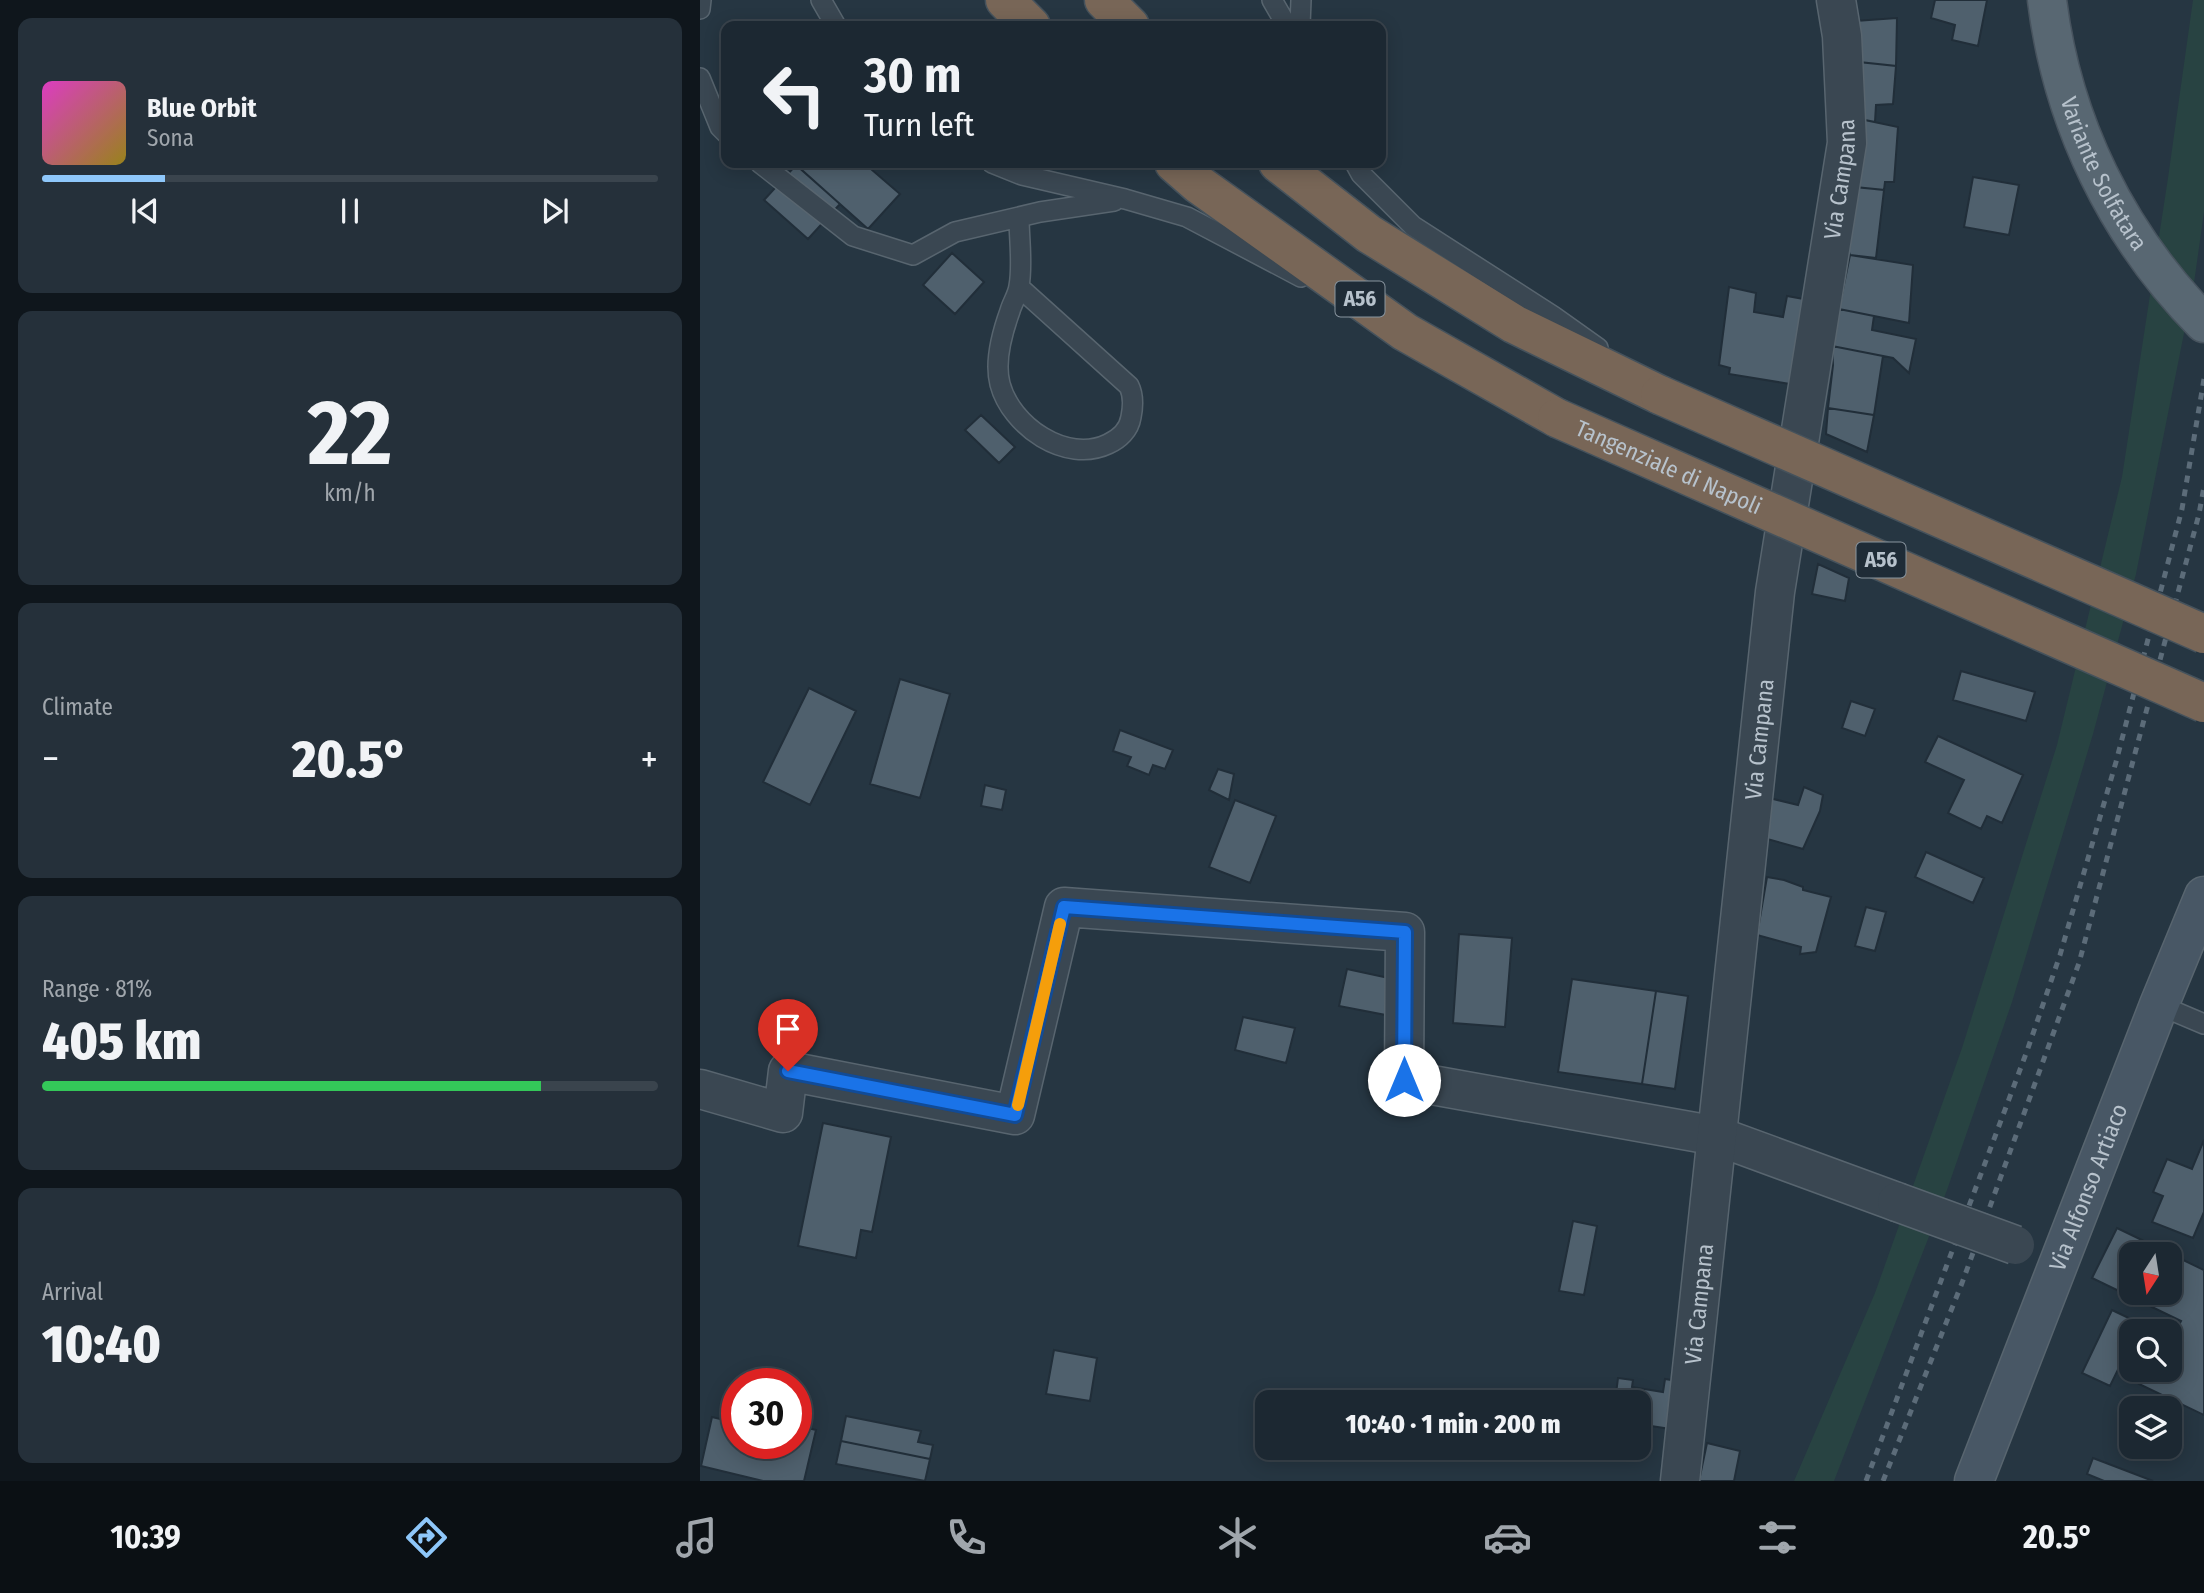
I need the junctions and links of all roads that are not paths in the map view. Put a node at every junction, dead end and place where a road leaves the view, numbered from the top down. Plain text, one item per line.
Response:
1 (702, 0) edge
2 (821, 0) edge
3 (1005, 0) edge
4 (1104, 0) edge
5 (1272, 0) edge
6 (1301, 0) edge
7 (1836, 0) edge
8 (2048, 0) edge
9 (700, 9) edge
10 (833, 21) edge
11 (1026, 21) edge
12 (1125, 21) edge
13 (1284, 21) edge
14 (1300, 21) edge
15 (700, 78) edge
16 (721, 128) edge
17 (766, 168) edge
18 (1004, 168) edge
19 (1180, 168) edge
20 (1285, 168) edge
21 (1358, 168) edge
22 (1125, 199) junction
23 (1019, 217) junction
24 (1019, 287) junction
25 (2204, 323) edge
26 (1405, 332) junction
27 (1660, 395) junction
28 (2204, 634) edge
29 (2204, 703) edge
30 (2204, 896) edge
31 (2159, 1005) junction
32 (2204, 1024) edge
33 (700, 1089) edge
34 (1717, 1136) junction
35 (2060, 1262) junction
36 (1680, 1481) edge
37 (1975, 1481) edge

1 - 9 lane
2 - 10 lane
3 - 11 highway
4 - 12 highway
5 - 13 lane
6 - 14 lane
7 - 34 street, Via Campana
8 - 25 main road, Variante Solfatara
15 - 16 lane
17 - 23 lane
18 - 22 lane
19 - 26 highway, Tangenziale di Napoli / A56
20 - 27 highway, A56
21 - 27 lane
22 - 23 lane
22 - 26 lane
23 - 24 lane
24 - 24 lane
26 - 29 highway, Tangenziale di Napoli / A56, bridge
27 - 28 highway, A56, bridge
30 - 31 main road, Via Alfonso Artiaco
31 - 32 lane
31 - 35 main road, Via Alfonso Artiaco
33 - 34 street
34 - 35 street, bridge
34 - 36 street, Via Campana
35 - 37 main road, Via Alfonso Artiaco

